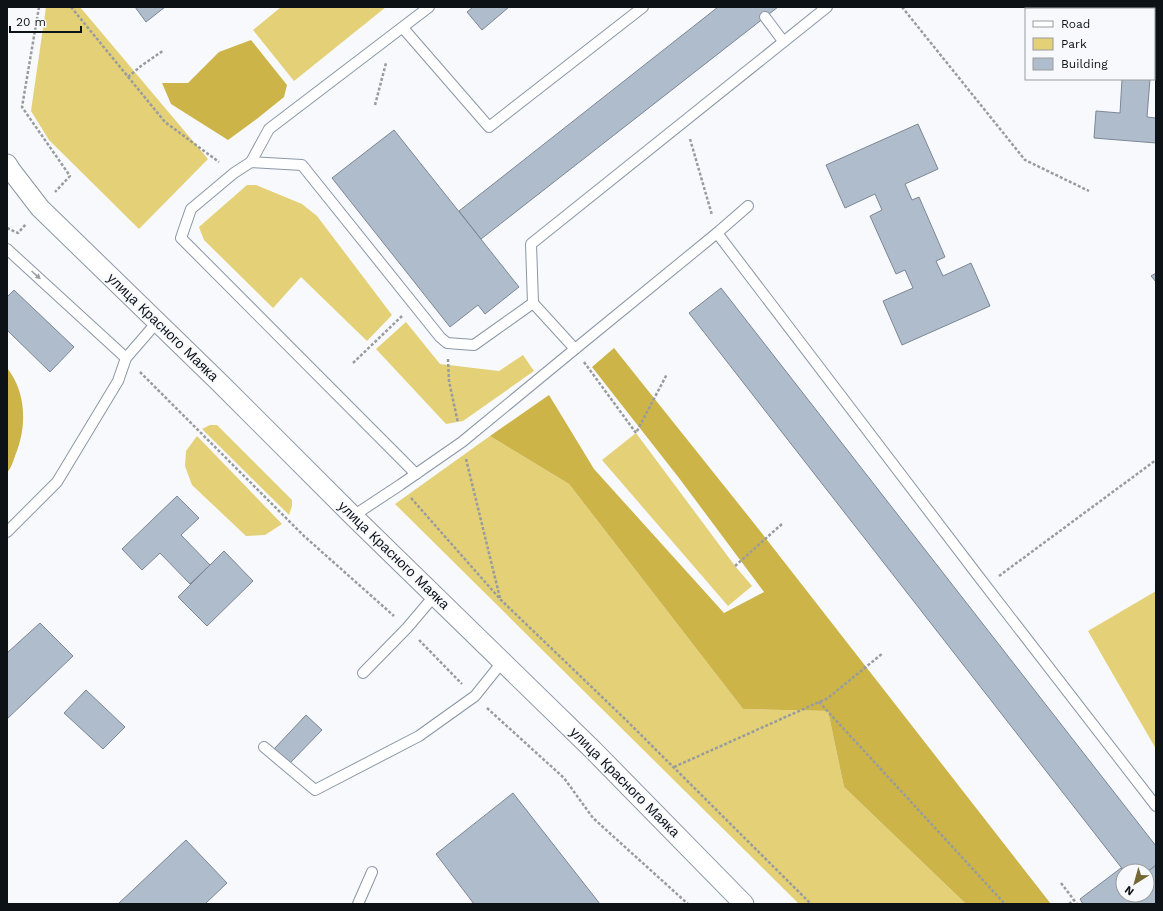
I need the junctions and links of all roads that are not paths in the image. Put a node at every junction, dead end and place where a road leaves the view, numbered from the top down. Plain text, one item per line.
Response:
1 (429, 7) edge
2 (643, 7) edge
3 (827, 7) edge
4 (765, 17) dead end
5 (403, 28) junction
6 (783, 41) junction
7 (251, 162) junction
8 (7, 164) edge
9 (7, 182) edge
10 (748, 206) dead end
11 (40, 208) junction
12 (717, 233) junction
13 (7, 249) edge
14 (533, 303) junction
15 (158, 321) junction
16 (575, 349) junction
17 (126, 358) junction
18 (416, 474) junction
19 (353, 516) junction
20 (7, 532) edge
21 (435, 595) junction
22 (503, 661) junction
23 (363, 673) dead end
24 (264, 748) dead end
25 (1156, 806) edge
26 (372, 872) dead end
27 (358, 904) edge
28 (744, 904) edge

1 - 5 lane
2 - 5 lane
3 - 6 lane
4 - 6 lane
5 - 7 lane
6 - 14 lane
7 - 14 lane
7 - 18 lane
8 - 11 street, улица Красного Маяка
9 - 11 street, улица Красного Маяка
10 - 12 lane
11 - 15 street, улица Красного Маяка
12 - 16 lane
12 - 25 lane
13 -> 17 lane
14 - 16 lane
15 - 17 lane
15 - 19 street, улица Красного Маяка
16 - 18 lane
17 - 20 lane
18 - 19 lane
19 - 21 street, улица Красного Маяка
21 - 22 street, улица Красного Маяка
21 - 23 lane
22 - 24 lane
22 - 28 street, улица Красного Маяка
26 - 27 lane

